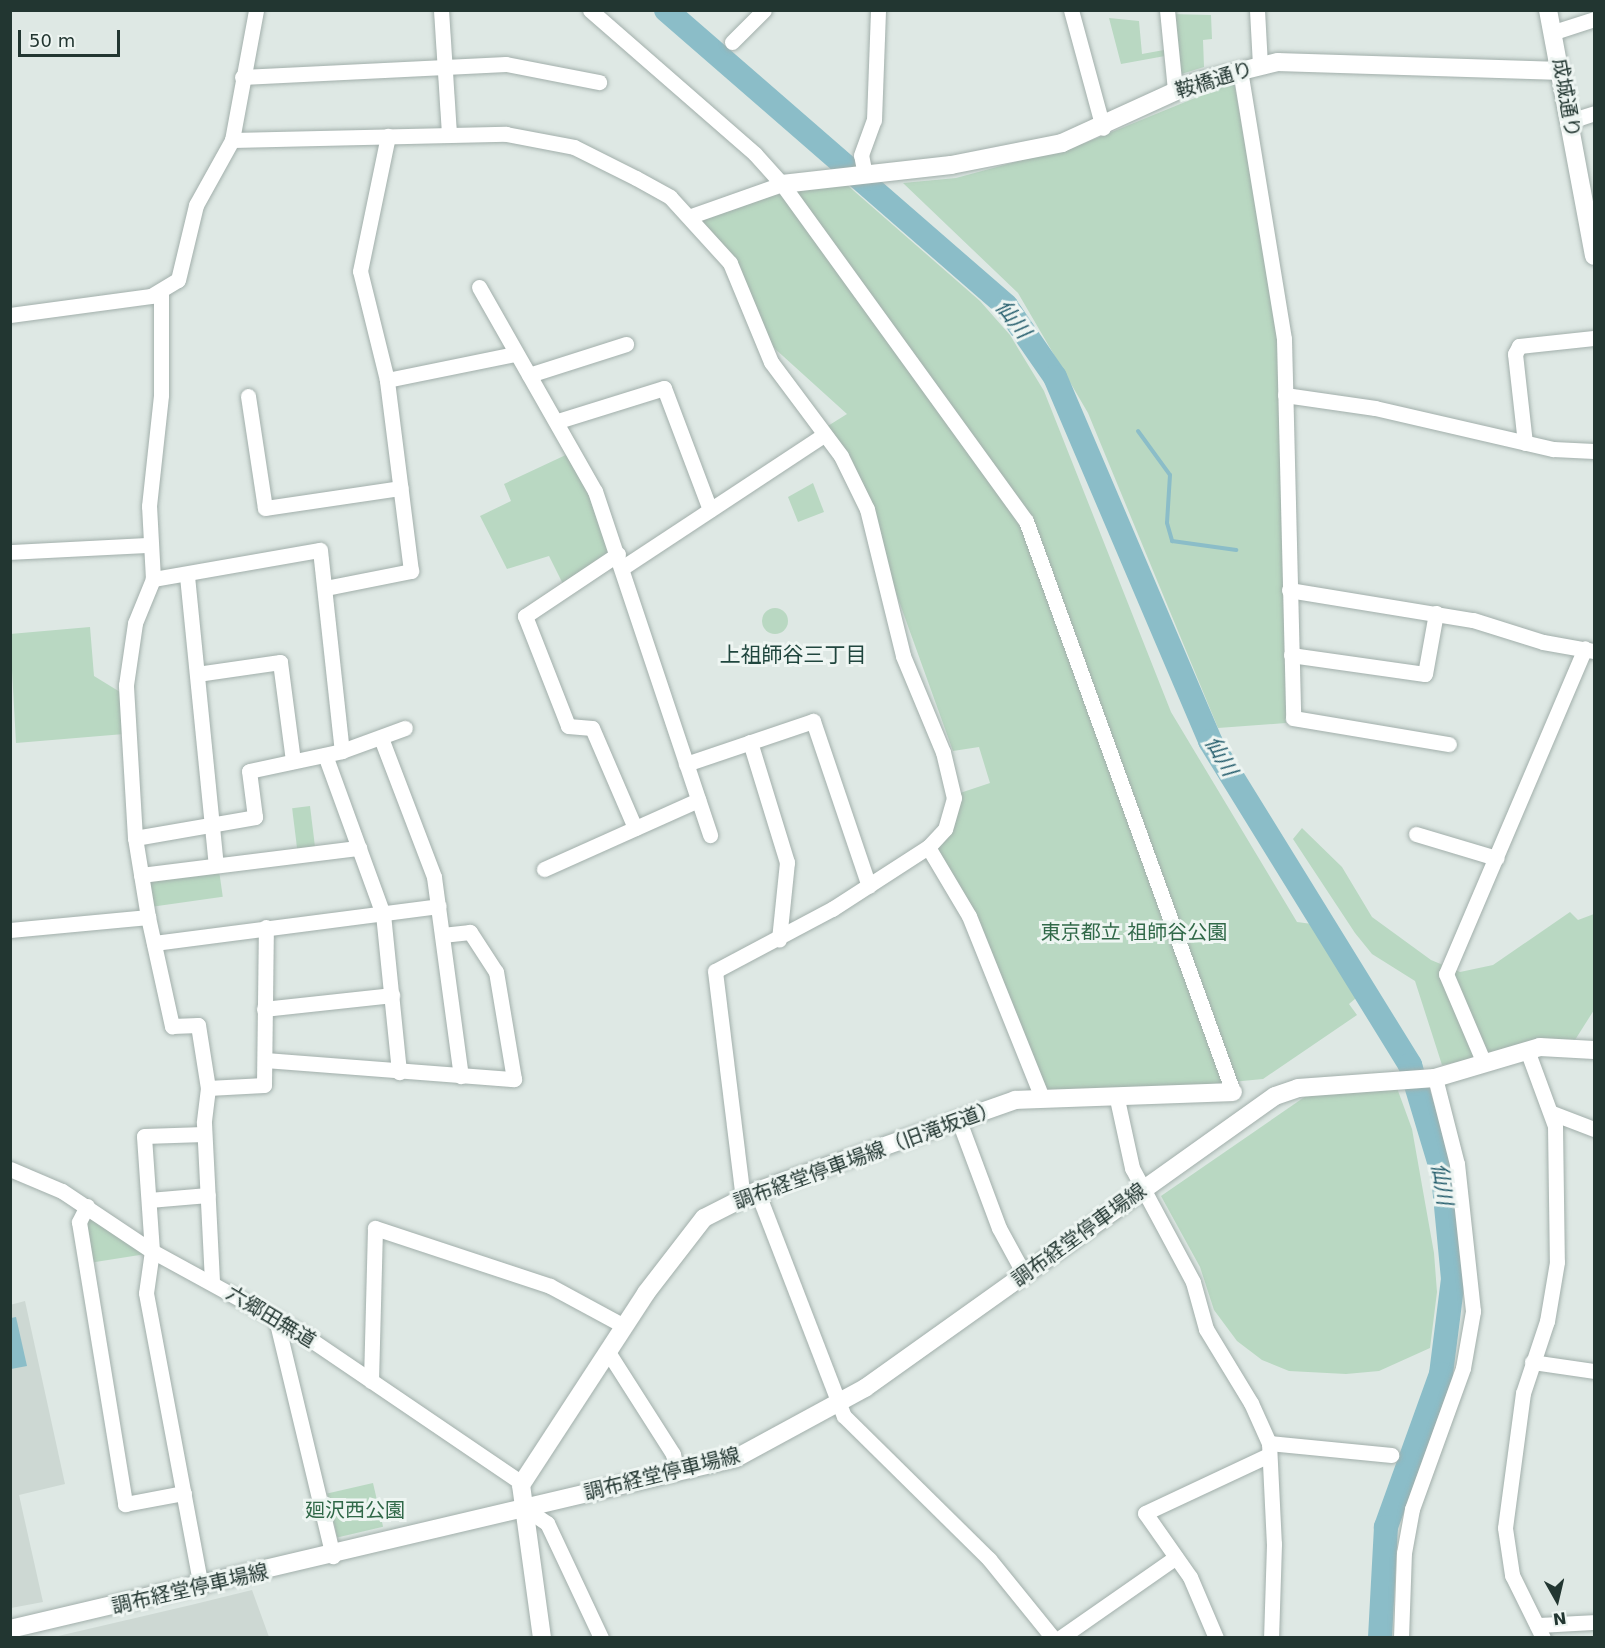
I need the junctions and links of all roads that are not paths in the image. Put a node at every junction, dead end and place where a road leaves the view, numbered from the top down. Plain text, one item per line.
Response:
1 (263, 10) edge
2 (441, 10) edge
3 (590, 10) edge
4 (764, 10) edge
5 (1071, 10) edge
6 (1167, 10) edge
7 (1257, 10) edge
8 (1548, 10) edge
9 (256, 11) edge
10 (874, 13) edge
11 (1594, 19) edge
12 (1554, 32) junction
13 (732, 42) dead end
14 (1260, 65) junction
15 (445, 67) junction
16 (1240, 70) junction
17 (1561, 71) junction
18 (242, 77) junction
19 (599, 82) dead end
20 (1175, 90) junction
21 (1594, 113) edge
22 (1570, 121) junction
23 (1103, 128) junction
24 (449, 133) junction
25 (388, 136) junction
26 (232, 140) junction
27 (861, 154) junction
28 (877, 174) junction
29 (782, 184) junction
30 (691, 216) junction
31 (1594, 256) edge
32 (479, 286) dead end
33 (161, 292) junction
34 (10, 315) edge
35 (1594, 338) edge
36 (626, 344) dead end
37 (515, 354) junction
38 (530, 375) junction
39 (387, 380) junction
40 (1285, 395) junction
41 (248, 396) dead end
42 (558, 421) junction
43 (822, 436) junction
44 (1525, 443) junction
45 (1594, 451) edge
46 (401, 488) junction
47 (710, 510) junction
48 (149, 545) junction
49 (10, 552) edge
50 (620, 561) junction
51 (186, 576) junction
52 (153, 579) junction
53 (326, 588) junction
54 (1289, 590) junction
55 (1436, 613) junction
56 (1590, 650) edge
57 (1291, 655) junction
58 (197, 674) junction
59 (405, 728) dead end
60 (381, 738) junction
61 (750, 742) junction
62 (1449, 744) dead end
63 (342, 751) junction
64 (325, 755) junction
65 (293, 761) junction
66 (686, 764) junction
67 (698, 800) junction
68 (212, 824) junction
69 (635, 828) junction
70 (1416, 834) dead end
71 (710, 835) dead end
72 (135, 838) junction
73 (928, 847) junction
74 (359, 848) junction
75 (1496, 858) junction
76 (216, 864) junction
77 (544, 869) dead end
78 (141, 875) junction
79 (869, 886) junction
80 (439, 906) junction
81 (383, 914) junction
82 (148, 916) junction
83 (266, 927) junction
84 (10, 930) edge
85 (442, 935) junction
86 (779, 940) junction
87 (154, 943) junction
88 (392, 995) junction
89 (264, 1009) junction
90 (1527, 1050) junction
91 (1594, 1050) edge
92 (265, 1060) junction
93 (1484, 1063) junction
94 (399, 1072) junction
95 (461, 1076) junction
96 (1432, 1079) junction
97 (208, 1088) junction
98 (1233, 1092) joint
99 (1042, 1098) junction
100 (1117, 1099) junction
101 (1552, 1113) junction
102 (959, 1121) junction
103 (1594, 1129) edge
104 (204, 1134) junction
105 (10, 1169) edge
106 (1144, 1189) junction
107 (750, 1194) junction
108 (208, 1196) junction
109 (149, 1200) junction
110 (87, 1206) junction
111 (153, 1251) junction
112 (1024, 1274) junction
113 (212, 1282) junction
114 (276, 1319) junction
115 (624, 1326) junction
116 (608, 1352) junction
117 (1532, 1362) junction
118 (1594, 1371) edge
119 (371, 1381) junction
120 (838, 1405) junction
121 (1269, 1449) junction
122 (1391, 1455) dead end
123 (677, 1473) junction
124 (522, 1482) junction
125 (184, 1493) junction
126 (523, 1507) junction
127 (333, 1556) junction
128 (1176, 1557) junction
129 (201, 1587) junction
130 (1594, 1622) edge
131 (10, 1629) edge
132 (1540, 1631) edge
133 (542, 1638) edge
134 (601, 1638) edge
135 (1053, 1638) edge
136 (1060, 1638) edge
137 (1215, 1638) edge
138 (1271, 1638) edge
139 (1401, 1638) edge

1 - 9 street
2 - 15 street
3 - 29 street
4 - 13 street
5 - 23 street
6 - 20 street
7 - 14 street
8 - 12 main road, 成城通り
9 - 18 street
10 - 27 street
11 - 12 street
12 - 17 main road, 成城通り
14 - 16 main road, 鞍橋通り
14 - 17 main road, 鞍橋通り
15 - 18 street
15 - 19 street
15 - 24 street
16 - 20 main road, 鞍橋通り
16 - 40 street
17 - 22 main road, 成城通り
18 - 26 street
20 - 23 main road, 鞍橋通り
21 - 22 street
22 - 31 main road, 成城通り
23 - 28 main road, 鞍橋通り
24 - 25 street
24 - 30 street
25 - 26 street
25 - 39 street
26 - 33 street
27 - 28 street
27 - 28 street
28 - 29 main road, 鞍橋通り
29 - 30 street
29 - 98 street
30 - 43 street
32 - 37 street
33 - 34 street
33 - 48 street
35 - 44 street
36 - 38 street
37 - 38 street
37 - 39 street
38 - 42 street
39 - 46 street
40 - 44 street
40 - 54 street
41 - 46 street
42 - 47 street
42 - 50 street
43 - 47 street
43 - 73 street
44 - 45 street
46 - 53 street
47 - 50 street
48 - 49 street
48 - 52 street
50 - 66 street
50 - 69 street
51 - 52 street
51 - 53 street
51 - 58 street
52 - 72 street
53 - 63 street
54 - 55 street
54 - 57 street
55 - 56 street
55 - 57 street
56 - 75 street
57 - 62 street
58 - 65 street
58 - 68 street
59 - 60 street
60 - 63 street
60 - 80 street
61 - 66 street
61 - 79 street
61 - 86 street
63 - 64 street
64 - 65 street
64 - 74 street
65 - 68 street
66 - 67 street
67 - 69 street
67 - 71 street
68 - 72 street
68 - 76 street
69 - 77 street
70 - 75 street
72 - 78 street
73 - 79 street
73 - 99 street
74 - 76 street
74 - 81 street
75 - 93 street
76 - 78 street
78 - 82 street
79 - 86 street
80 - 81 street
80 - 85 street
81 - 83 street
81 - 88 street
82 - 84 street
82 - 87 street
83 - 87 street
83 - 89 street
85 - 95 street
85 - 95 street
86 - 107 street
87 - 97 street
88 - 89 street
88 - 94 street
89 - 92 street
90 - 91 main road
90 - 93 main road
90 - 101 street
92 - 94 street
92 - 97 street
93 - 96 main road
94 - 95 street
96 - 106 main road, 調布経堂停車場線
96 - 139 street
97 - 104 street
98 - 100 main road, 調布経堂停車場線（旧滝坂道）
99 - 100 main road, 調布経堂停車場線（旧滝坂道）
99 - 102 main road, 調布経堂停車場線（旧滝坂道）
100 - 106 street
101 - 103 street
101 - 117 street
102 - 107 main road, 調布経堂停車場線（旧滝坂道）
102 - 112 street
104 - 108 street
104 - 109 street
105 - 110 street, 六郷田無道
106 - 112 main road, 調布経堂停車場線
106 - 121 street
107 - 115 main road, 調布経堂停車場線（旧滝坂道）
107 - 120 street
108 - 109 street
108 - 113 street
109 - 111 street
110 - 111 street, 六郷田無道
110 - 125 street
111 - 113 street, 六郷田無道
111 - 125 street
112 - 120 main road, 調布経堂停車場線
113 - 114 street, 六郷田無道
114 - 119 street, 六郷田無道
114 - 127 street
115 - 116 main road, 調布経堂停車場線（旧滝坂道）
115 - 119 street
116 - 123 street
116 - 124 main road, 調布経堂停車場線（旧滝坂道）
117 - 118 street
117 - 132 street
119 - 124 street, 六郷田無道
120 - 123 main road, 調布経堂停車場線
120 - 135 street
121 - 122 street
121 - 128 street
121 - 138 street
123 - 126 main road, 調布経堂停車場線
124 - 126 main road
125 - 129 street
126 - 127 main road, 調布経堂停車場線
126 - 133 main road
126 - 134 street
127 - 129 main road, 調布経堂停車場線
128 - 136 street
128 - 137 street
129 - 131 main road, 調布経堂停車場線
130 - 132 street

